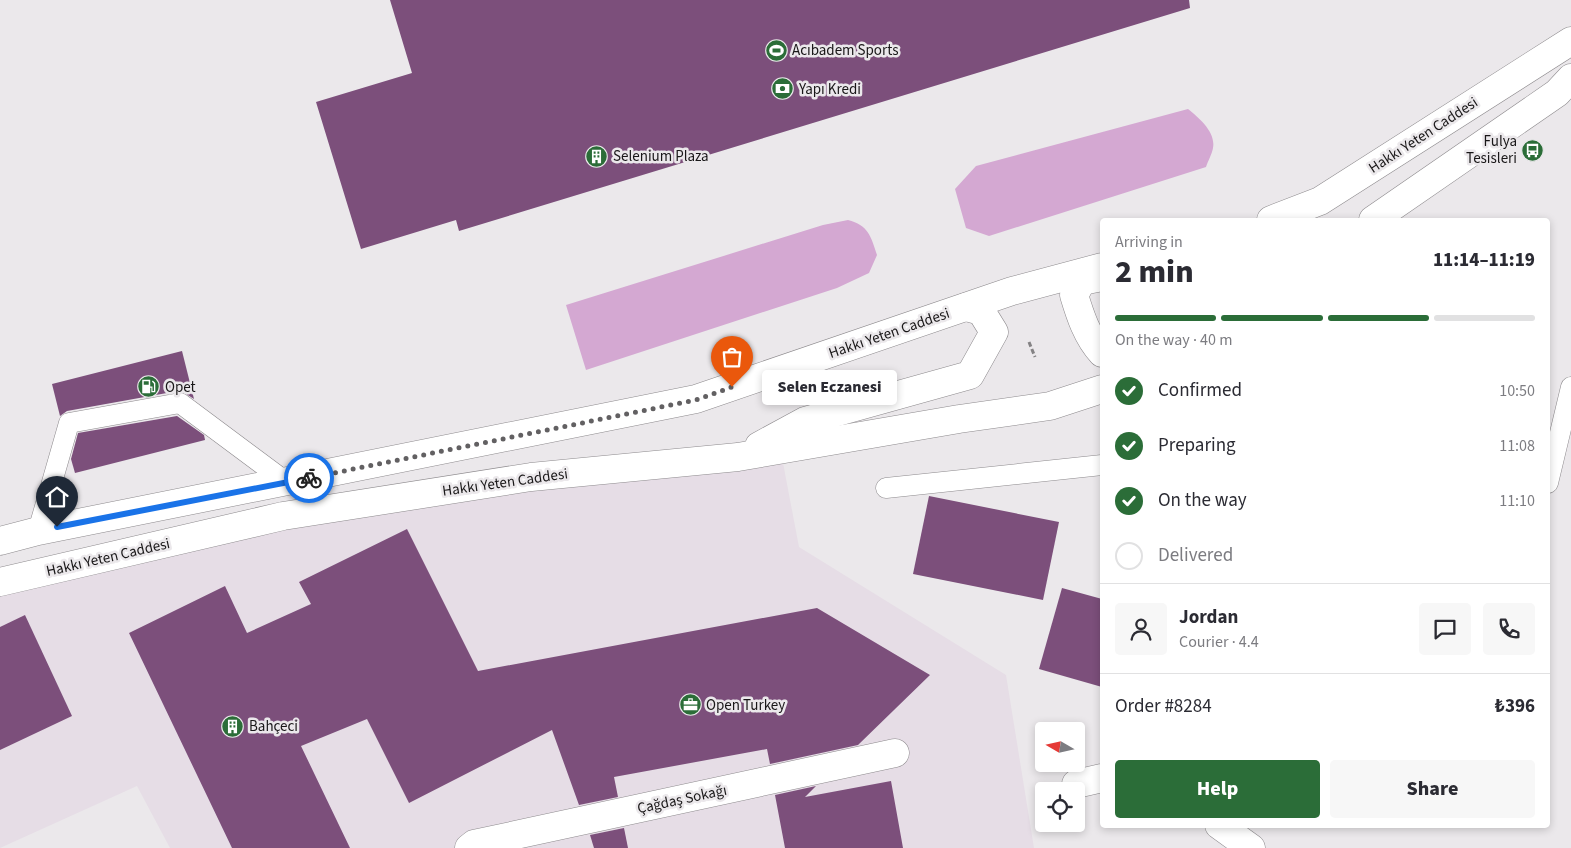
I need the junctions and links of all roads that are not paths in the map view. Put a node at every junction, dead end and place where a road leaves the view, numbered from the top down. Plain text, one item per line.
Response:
1 (1571, 41) edge
2 (1571, 78) edge
3 (1276, 218) edge
4 (1376, 218) edge
5 (1100, 268) edge
6 (1100, 278) edge
7 (966, 307) junction
8 (1100, 350) edge
9 (1571, 387) edge
10 (1100, 390) edge
11 (738, 457) junction
12 (1100, 465) edge
13 (1550, 473) edge
14 (286, 482) junction
15 (886, 488) dead end
16 (38, 531) junction
17 (0, 541) edge
18 (0, 582) edge
19 (895, 753) dead end
20 (1100, 778) edge
21 (1085, 782) edge
22 (1223, 828) edge
23 (469, 848) edge
24 (1251, 848) edge

1 - 3 main road, Hakkı Yeten Caddesi
2 - 4 main road
5 - 7 main road, Hakkı Yeten Caddesi
6 - 8 main road
7 - 11 main road
7 - 14 main road, Hakkı Yeten Caddesi
9 - 13 lane
10 - 11 main road, Hakkı Yeten Caddesi
11 - 18 main road, Hakkı Yeten Caddesi
12 - 15 lane
14 - 16 main road, Hakkı Yeten Caddesi
14 - 16 lane
16 - 17 main road, Hakkı Yeten Caddesi
19 - 23 main road, Çağdaş Sokağı
20 - 21 main road
22 - 24 main road

